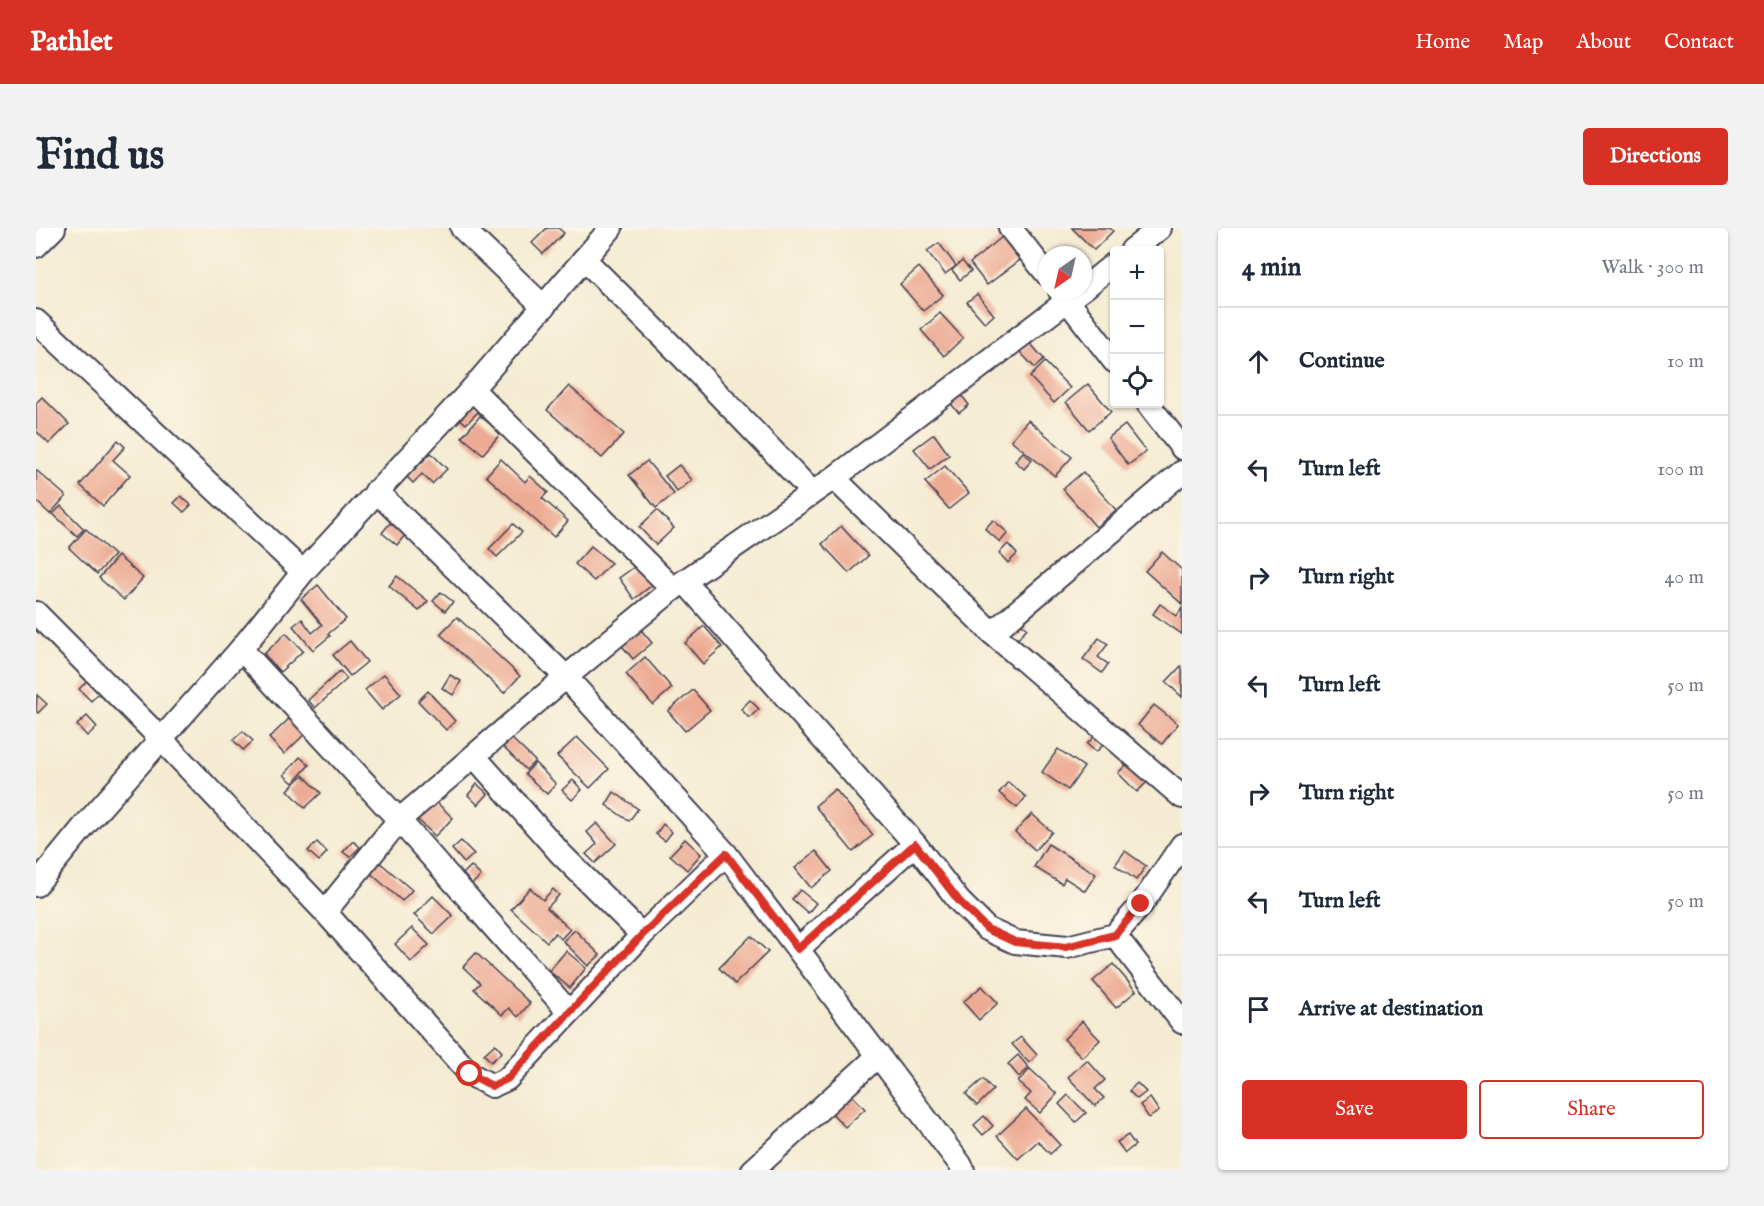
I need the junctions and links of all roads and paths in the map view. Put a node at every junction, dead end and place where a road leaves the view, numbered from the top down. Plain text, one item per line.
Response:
1 (54, 228) edge
2 (462, 228) edge
3 (611, 228) edge
4 (1010, 228) edge
5 (1160, 228) edge
6 (36, 246) edge
7 (1137, 246) edge
8 (584, 260) junction
9 (1038, 263) edge
10 (1110, 267) edge
11 (1092, 280) edge
12 (1064, 300) edge
13 (1077, 300) edge
14 (544, 307) junction
15 (36, 321) edge
16 (1110, 354) edge
17 (472, 389) junction
18 (1151, 408) edge
19 (1182, 448) edge
20 (1182, 472) edge
21 (834, 478) junction
22 (376, 491) junction
23 (812, 492) junction
24 (303, 572) junction
25 (679, 586) junction
26 (36, 613) edge
27 (992, 633) junction
28 (241, 649) junction
29 (566, 677) junction
30 (162, 740) junction
31 (474, 756) junction
32 (1182, 797) edge
33 (399, 820) junction
34 (915, 844) junction
35 (1182, 844) edge
36 (726, 854) junction
37 (36, 885) edge
38 (325, 912) junction
39 (642, 935) junction
40 (1115, 935) junction
41 (798, 949) junction
42 (569, 1012) junction
43 (1182, 1022) edge
44 (879, 1055) junction
45 (753, 1170) edge
46 (963, 1170) edge

1 - 6 street
2 - 14 street
3 - 8 street
4 - 9 street
5 - 7 street
8 - 14 street
8 - 23 street
10 - 11 street
12 - 21 street
13 - 16 street
14 - 17 street
15 - 24 street
17 - 22 street
17 - 25 street
18 - 19 street
20 - 27 street
21 - 23 street
21 - 27 street
22 - 24 street
22 - 29 street
23 - 25 street
24 - 28 street
25 - 29 street
25 - 34 street
26 - 30 street
27 - 32 street
28 - 30 street
28 - 33 street
29 - 31 street
29 - 36 street
30 - 37 street
30 - 38 street
31 - 33 street
31 - 39 street
33 - 38 street
33 - 42 street
34 - 40 street
34 - 41 street
35 - 40 street
36 - 39 street
36 - 41 street
38 - 42 street
39 - 42 street
40 - 43 street
41 - 44 street
44 - 45 street
44 - 46 street

